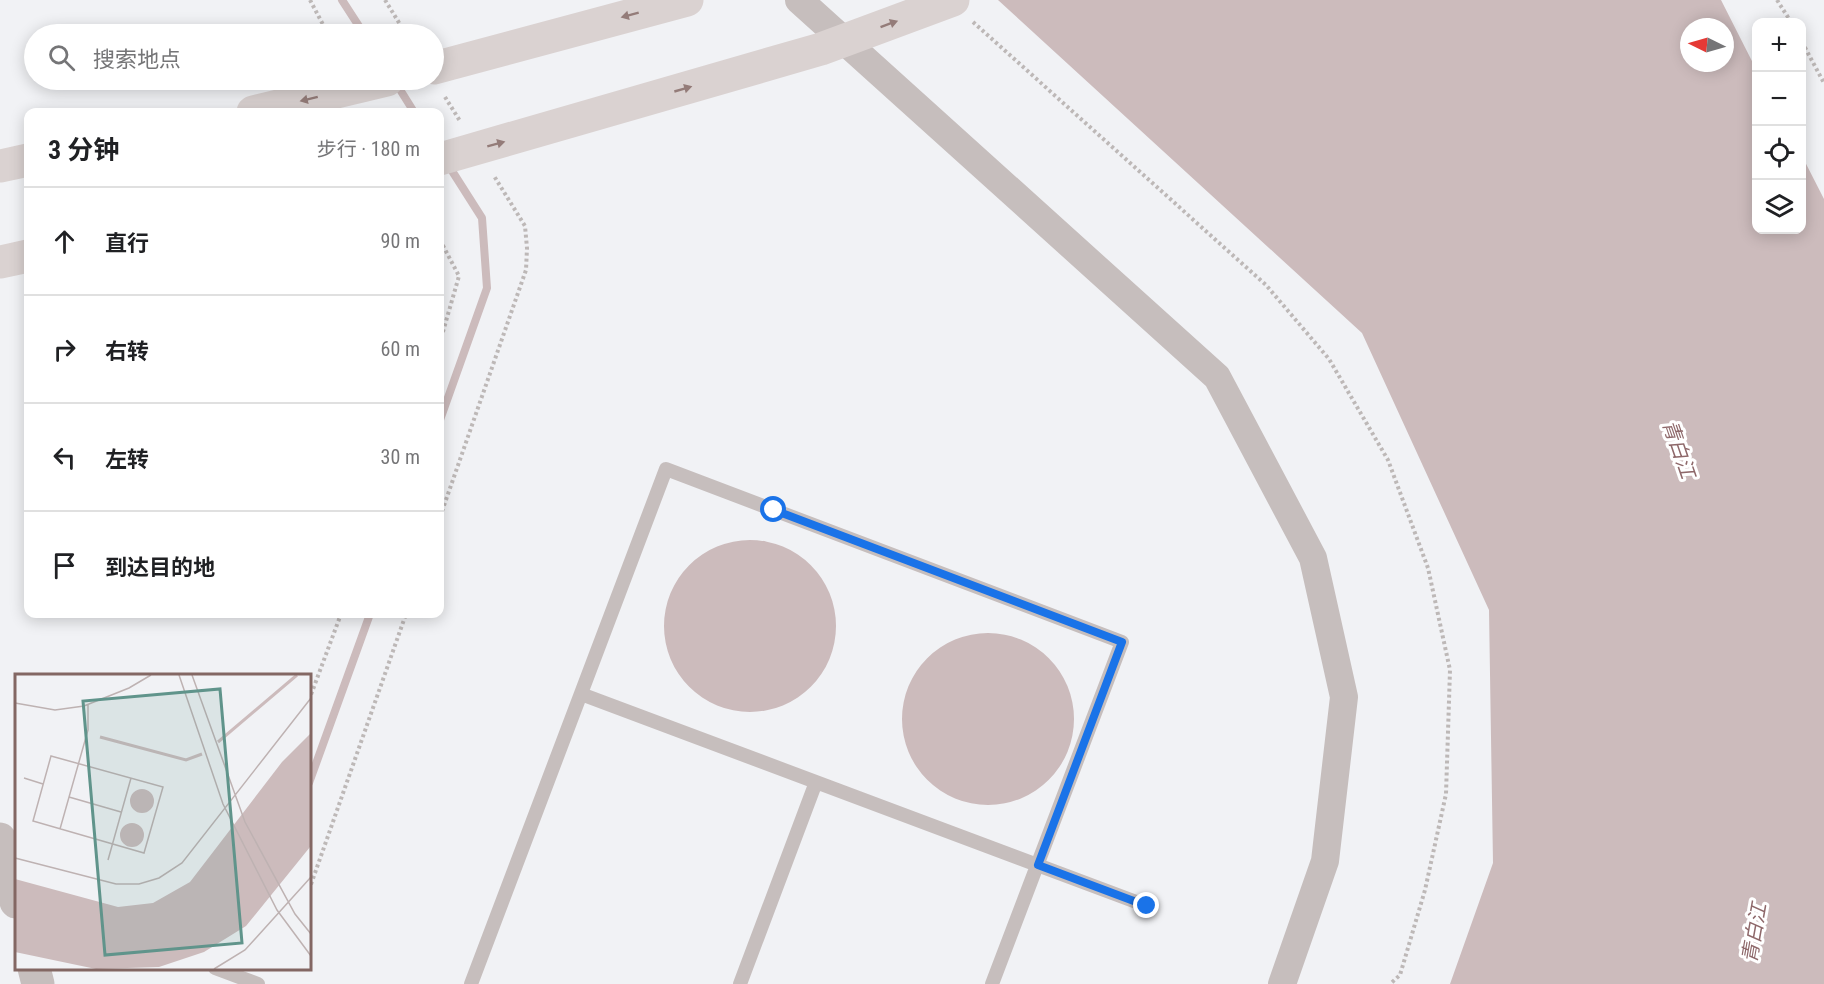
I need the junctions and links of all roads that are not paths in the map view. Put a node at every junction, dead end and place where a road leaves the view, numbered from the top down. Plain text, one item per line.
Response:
1 (687, 0) edge
2 (799, 0) edge
3 (960, 8) edge
4 (444, 76) edge
5 (345, 90) edge
6 (270, 108) edge
7 (444, 158) edge
8 (24, 161) edge
9 (0, 166) edge
10 (24, 257) edge
11 (0, 262) edge
12 (581, 694) junction
13 (816, 782) junction
14 (0, 839) edge
15 (1038, 865) junction
16 (15, 898) edge
17 (1147, 906) dead end
18 (34, 969) edge
19 (218, 969) edge
20 (38, 984) edge
21 (258, 984) edge
22 (471, 984) edge
23 (740, 984) edge
24 (993, 984) edge
25 (1282, 984) edge

1 -> 4 main road
2 - 25 street
7 -> 3 main road
5 -> 6 main road
8 - 9 main road
10 - 11 main road
12 - 13 lane
12 - 15 lane
12 - 22 lane
13 - 15 lane
13 - 23 lane
14 - 16 street
15 - 17 lane
15 - 24 lane
18 - 20 street
19 - 21 lane

